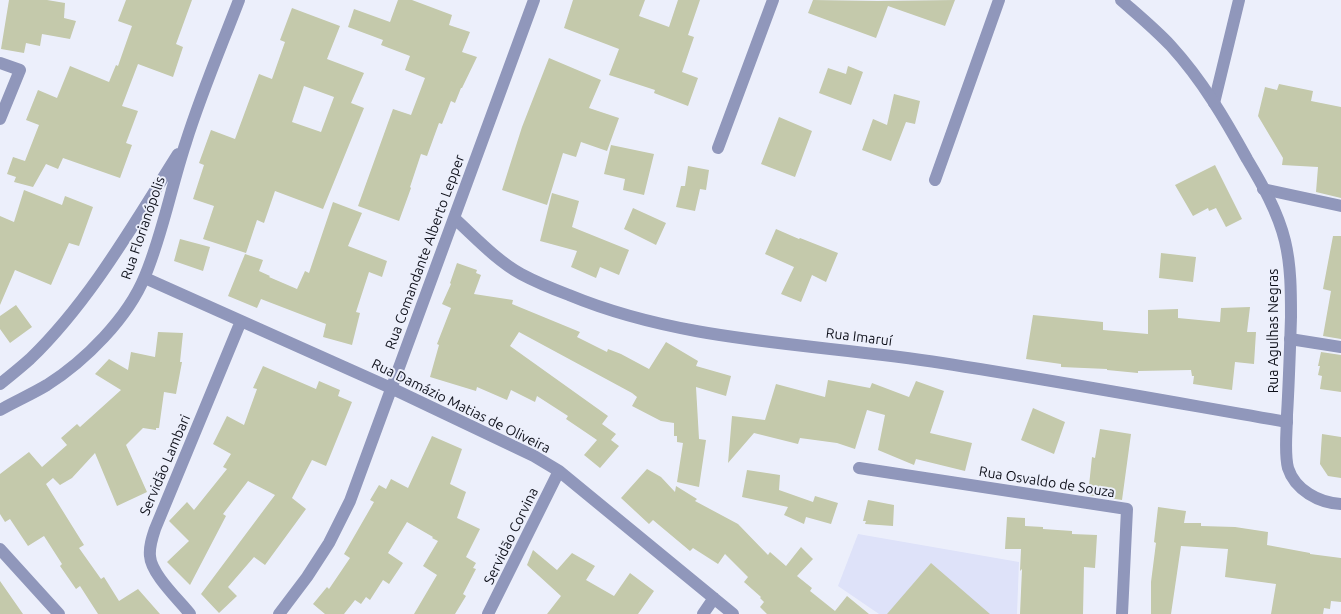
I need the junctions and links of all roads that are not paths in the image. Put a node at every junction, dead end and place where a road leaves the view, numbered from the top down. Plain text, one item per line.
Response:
1 (239, 0) edge
2 (534, 0) edge
3 (773, 0) edge
4 (999, 0) edge
5 (1120, 0) edge
6 (1239, 0) edge
7 (0, 63) edge
8 (1214, 103) junction
9 (0, 119) edge
10 (186, 142) junction
11 (718, 148) dead end
12 (935, 180) dead end
13 (1263, 189) junction
14 (1341, 206) edge
15 (454, 218) junction
16 (145, 278) junction
17 (242, 321) junction
18 (1290, 339) junction
19 (1341, 347) edge
20 (0, 384) edge
21 (391, 388) junction
22 (0, 410) edge
23 (1287, 422) junction
24 (859, 468) dead end
25 (559, 471) junction
26 (1341, 504) edge
27 (0, 549) edge
28 (714, 598) junction
29 (59, 614) edge
30 (190, 614) edge
31 (278, 614) edge
32 (488, 614) edge
33 (703, 614) edge
34 (733, 614) edge
35 (1122, 614) edge

1 - 10 street, Rua Florianópolis
2 - 15 street, Rua Comandante Alberto Lepper
3 - 11 street
4 - 12 street
5 - 8 street, Rua Agulhas Negras
6 - 8 street
7 - 9 street
8 - 13 street, Rua Agulhas Negras
10 - 16 street, Rua Florianópolis
10 - 20 street, Rua Florianópolis
13 - 14 street
13 - 18 street, Rua Agulhas Negras
15 - 21 street, Rua Comandante Alberto Lepper
15 - 23 street, Rua Imaruí
16 - 17 street, Rua Damázio Matias de Oliveira
16 - 22 street, Rua Florianópolis
17 - 21 street, Rua Damázio Matias de Oliveira
17 - 30 street, Servidão Lambari
18 - 19 street
18 - 23 street, Rua Agulhas Negras
21 - 25 street, Rua Damázio Matias de Oliveira
21 - 31 street, Rua Comandante Alberto Lepper
23 - 26 street, Rua Agulhas Negras
24 - 35 street, Rua Osvaldo de Souza
25 - 28 street, Rua Damázio Matias de Oliveira
25 - 32 street, Servidão Corvina
27 - 29 street
28 - 33 street
28 - 34 street, Rua Damázio Matias de Oliveira

